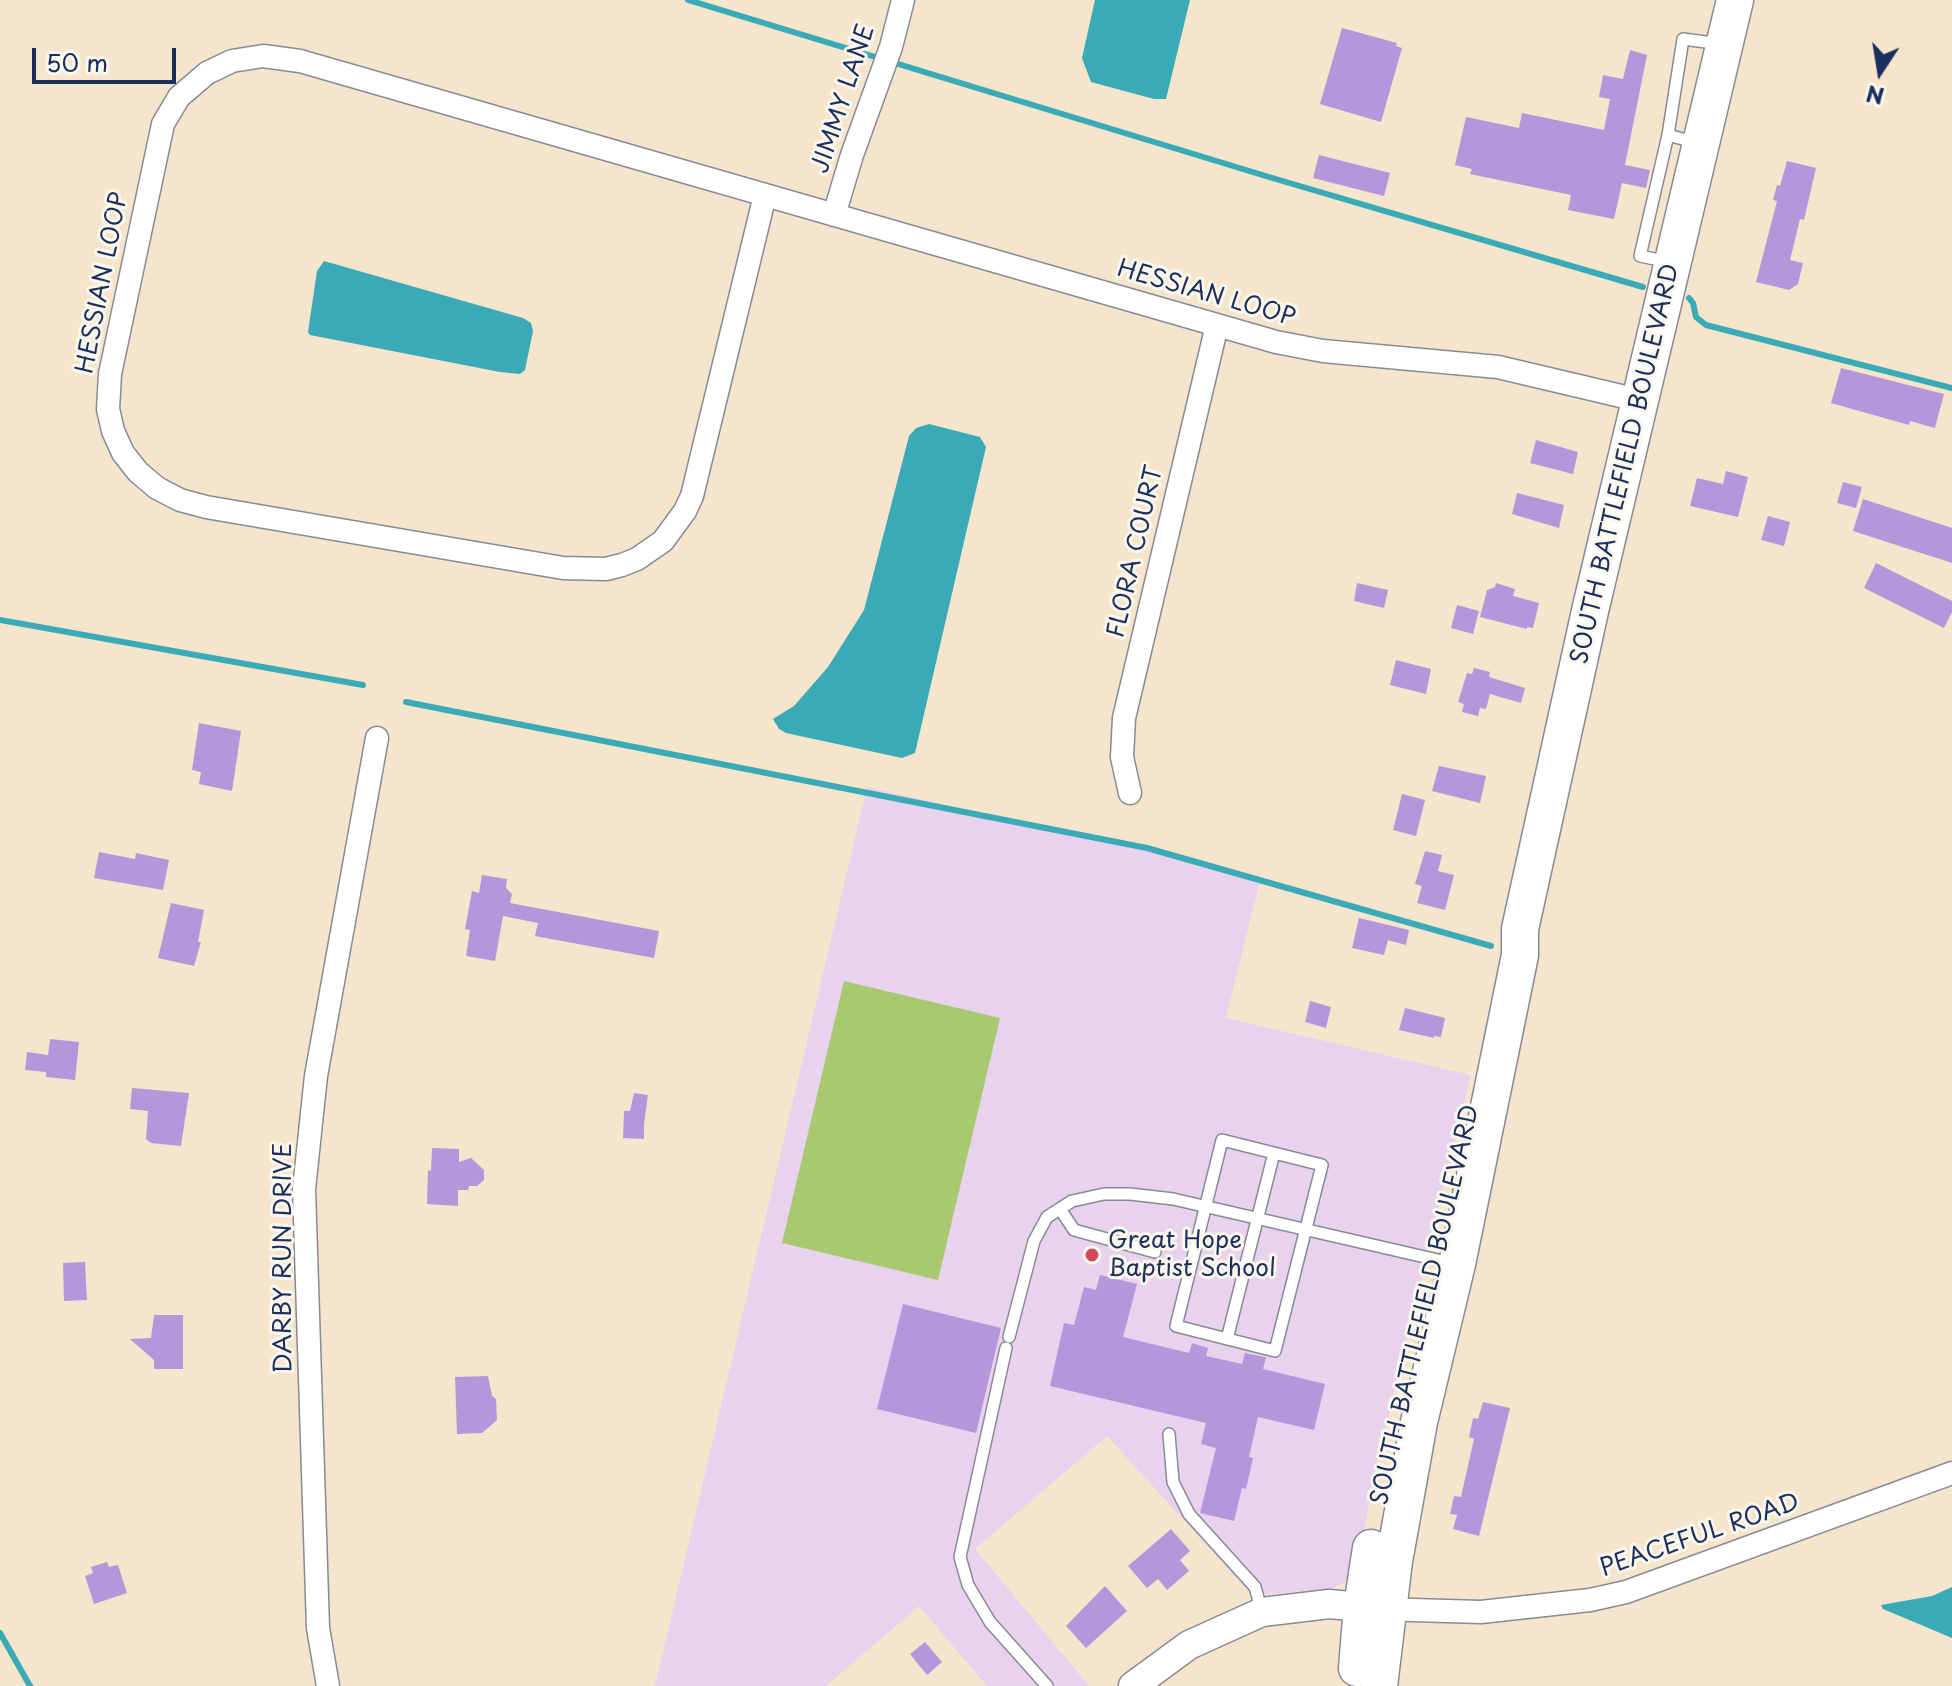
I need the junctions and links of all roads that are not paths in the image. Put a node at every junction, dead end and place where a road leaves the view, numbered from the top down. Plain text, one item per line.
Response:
1 (903, 0) edge
2 (1735, 0) edge
3 (765, 195) junction
4 (834, 215) junction
5 (1217, 325) junction
6 (1642, 401) junction
7 (377, 738) dead end
8 (1130, 793) dead end
9 (1274, 1153) junction
10 (1205, 1207) junction
11 (1060, 1209) junction
12 (1257, 1219) junction
13 (1306, 1230) junction
14 (1155, 1252) dead end
15 (1446, 1262) junction
16 (1227, 1339) junction
17 (1169, 1434) dead end
18 (1952, 1473) edge
19 (1374, 1609) junction
20 (1262, 1612) junction
21 (328, 1686) edge
22 (1047, 1686) edge
23 (1133, 1686) edge
24 (1355, 1686) edge
25 (1379, 1686) edge

1 - 4 street, JIMMY LANE
2 - 6 main road, SOUTH BATTLEFIELD BOULEVARD
3 - 3 street, HESSIAN LOOP
3 - 4 street, HESSIAN LOOP
4 - 5 street, HESSIAN LOOP
5 - 6 street, HESSIAN LOOP
5 - 8 street, FLORA COURT
6 - 15 main road, SOUTH BATTLEFIELD BOULEVARD
7 - 21 street, DARBY RUN DRIVE
9 - 10 lane
9 - 12 lane
9 - 13 lane
10 - 11 lane
10 - 12 lane
10 - 16 lane
11 - 14 lane
11 - 22 lane
12 - 13 lane
12 - 16 lane
13 - 15 lane
13 - 16 lane
15 - 19 main road, SOUTH BATTLEFIELD BOULEVARD
17 - 20 lane
18 - 19 street, PEACEFUL ROAD
19 - 20 street
19 - 24 main road, SOUTH BATTLEFIELD BOULEVARD
19 - 25 main road, SOUTH BATTLEFIELD BOULEVARD
20 - 23 street

